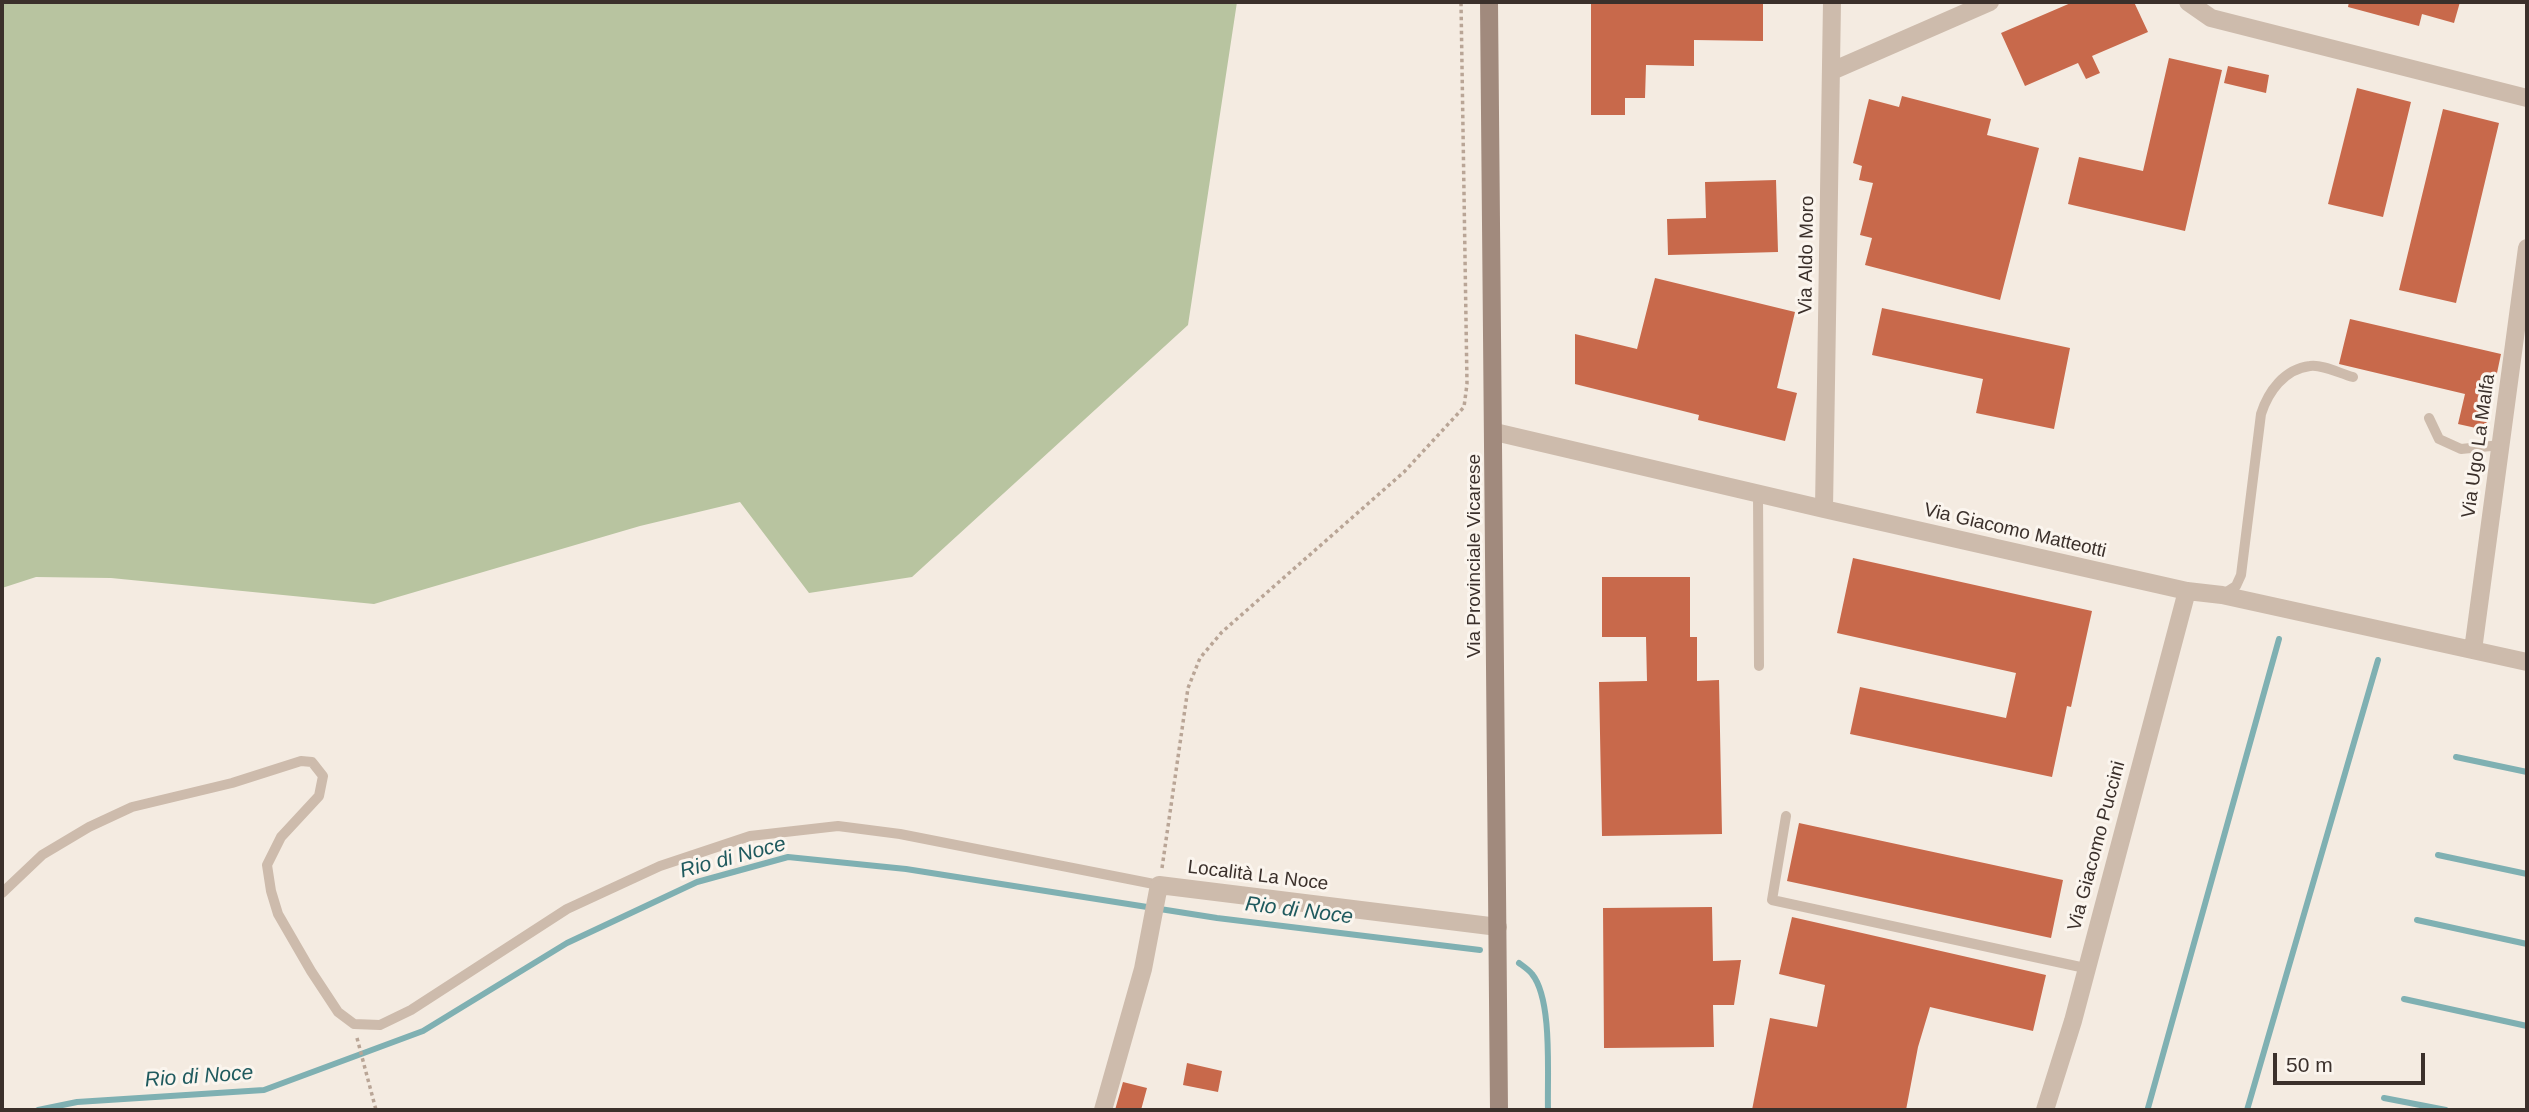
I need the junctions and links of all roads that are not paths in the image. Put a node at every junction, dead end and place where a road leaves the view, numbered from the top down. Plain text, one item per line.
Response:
1 (1489, 2) edge
2 (1832, 2) edge
3 (1990, 2) edge
4 (2188, 2) edge
5 (1832, 71) junction
6 (2527, 98) edge
7 (2527, 248) edge
8 (2353, 377) dead end
9 (2429, 418) dead end
10 (1495, 432) junction
11 (2501, 444) junction
12 (1758, 494) junction
13 (1824, 509) junction
14 (2188, 591) junction
15 (2222, 595) junction
16 (2473, 650) junction
17 (2527, 662) edge
18 (1759, 666) dead end
19 (1786, 816) dead end
20 (2, 893) edge
21 (1156, 899) junction
22 (1498, 927) junction
23 (2085, 968) junction
24 (1104, 1110) edge
25 (1499, 1110) edge
26 (2045, 1110) edge

1 - 10 main road, Via Provinciale Vicarese
2 - 5 street, Via Aldo Moro
3 - 5 street
4 - 6 street
5 - 13 street, Via Aldo Moro
7 - 11 street, Via Ugo La Malfa
8 - 15 lane
9 - 11 lane
10 - 12 street, Via Giacomo Matteotti
10 - 22 main road, Via Provinciale Vicarese
11 - 16 street, Via Ugo La Malfa
12 - 13 street, Via Giacomo Matteotti
12 - 18 lane
13 - 14 street, Via Giacomo Matteotti
14 - 15 street, Via Giacomo Matteotti
14 - 23 street, Via Giacomo Puccini
15 - 16 street, Via Giacomo Matteotti
16 - 17 street, Via Giacomo Matteotti
19 - 23 lane
20 - 21 lane
21 - 22 street, Località La Noce
21 - 24 street
22 - 25 main road, Via Provinciale Vicarese
23 - 26 street, Via Giacomo Puccini

